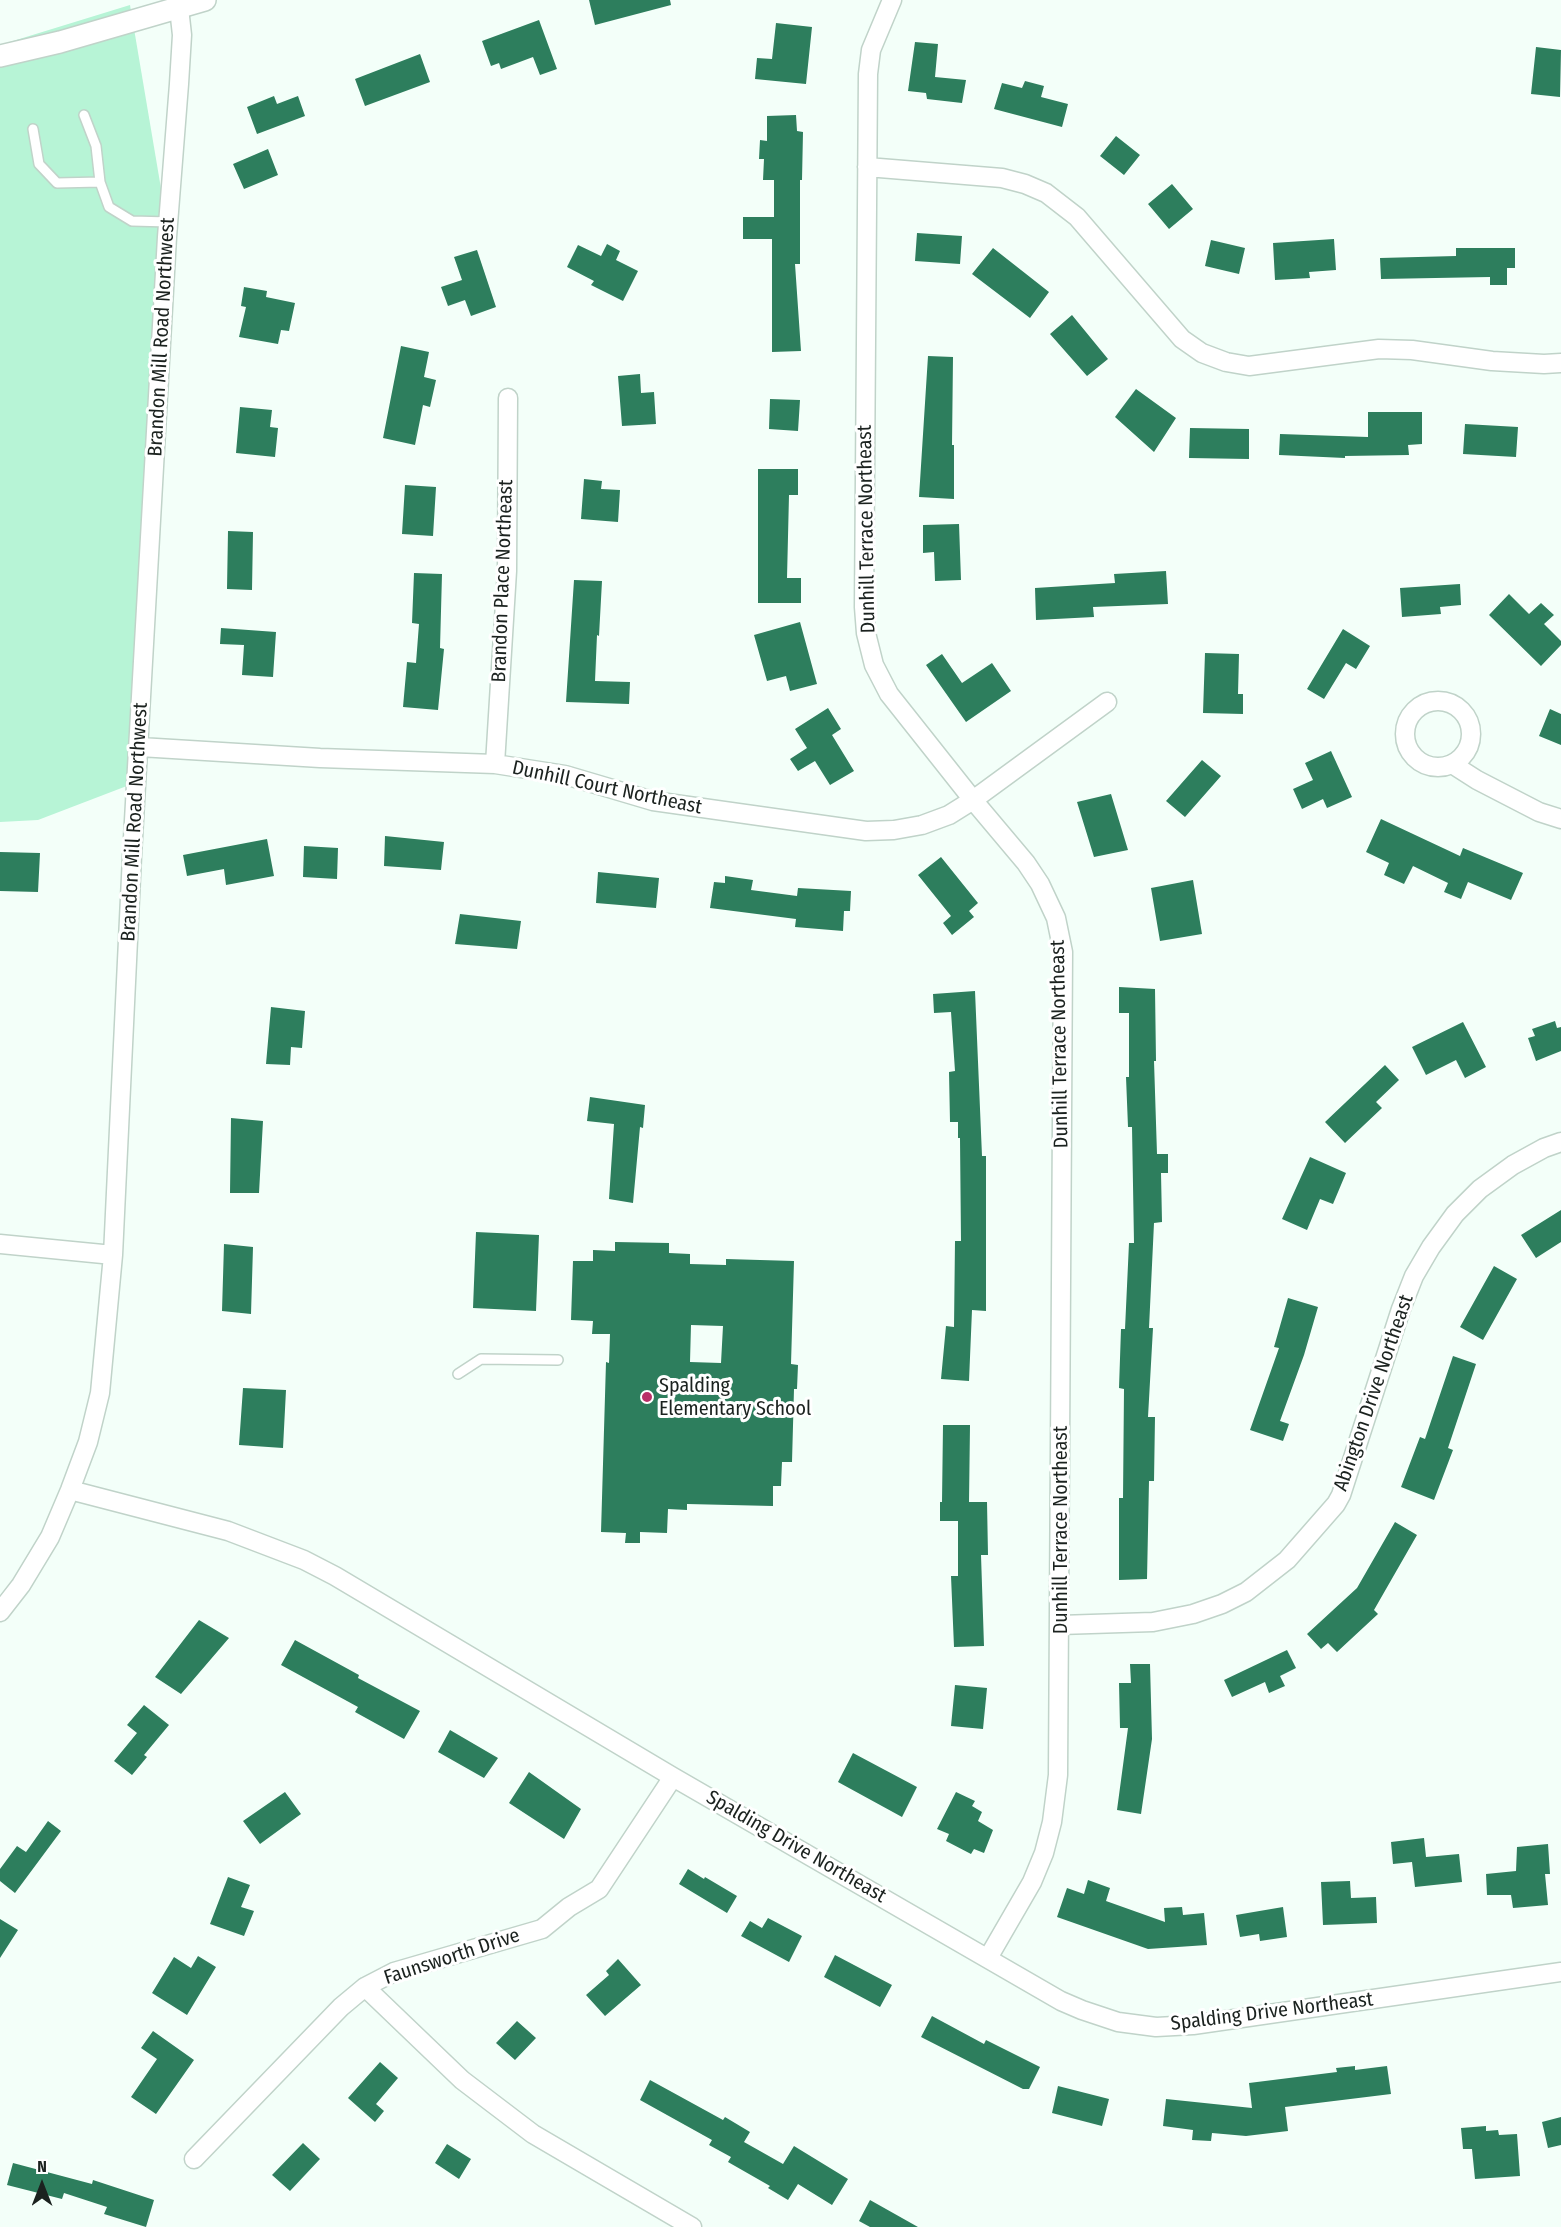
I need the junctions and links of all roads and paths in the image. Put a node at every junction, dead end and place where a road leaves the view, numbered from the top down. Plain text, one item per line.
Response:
1 (205, 0) edge
2 (892, 0) edge
3 (179, 9) junction
4 (0, 56) edge
5 (84, 115) dead end
6 (33, 129) dead end
7 (867, 167) junction
8 (100, 182) junction
9 (169, 222) junction
10 (1561, 363) edge
11 (508, 398) dead end
12 (1107, 702) dead end
13 (140, 747) junction
14 (495, 764) junction
15 (1452, 764) dead end
16 (973, 800) junction
17 (1561, 819) edge
18 (1561, 1142) edge
19 (0, 1244) edge
20 (113, 1255) junction
21 (558, 1360) dead end
22 (458, 1374) dead end
23 (70, 1490) junction
24 (0, 1612) edge
25 (1060, 1625) junction
26 (674, 1777) junction
27 (988, 1958) junction
28 (1561, 1972) edge
29 (365, 1987) junction
30 (194, 2159) dead end
31 (692, 2227) edge

1 - 3 street
2 - 7 street, Dunhill Terrace Northeast
3 - 4 street
3 - 9 street, Brandon Mill Road Northwest
5 - 8 lane
6 - 8 lane
7 - 10 street
7 - 16 street, Dunhill Terrace Northeast
8 - 9 lane
9 - 13 street, Brandon Mill Road Northwest
11 - 14 street, Brandon Place Northeast
12 - 16 street, Dunhill Court Northeast
13 - 14 street, Dunhill Court Northeast
13 - 20 street, Brandon Mill Road Northwest
14 - 16 street, Dunhill Court Northeast
15 - 17 street
16 - 25 street, Dunhill Terrace Northeast
18 - 25 street, Abington Drive Northeast
19 - 20 street
20 - 23 street, Brandon Mill Road Northwest
21 - 22 lane
23 - 24 street, Brandon Mill Road Northwest
23 - 26 street, Spalding Drive Northeast
25 - 27 street, Dunhill Terrace Northeast
26 - 27 street, Spalding Drive Northeast
26 - 29 street, Faunsworth Drive
27 - 28 street, Spalding Drive Northeast
29 - 30 street, Faunsworth Drive
29 - 31 street

